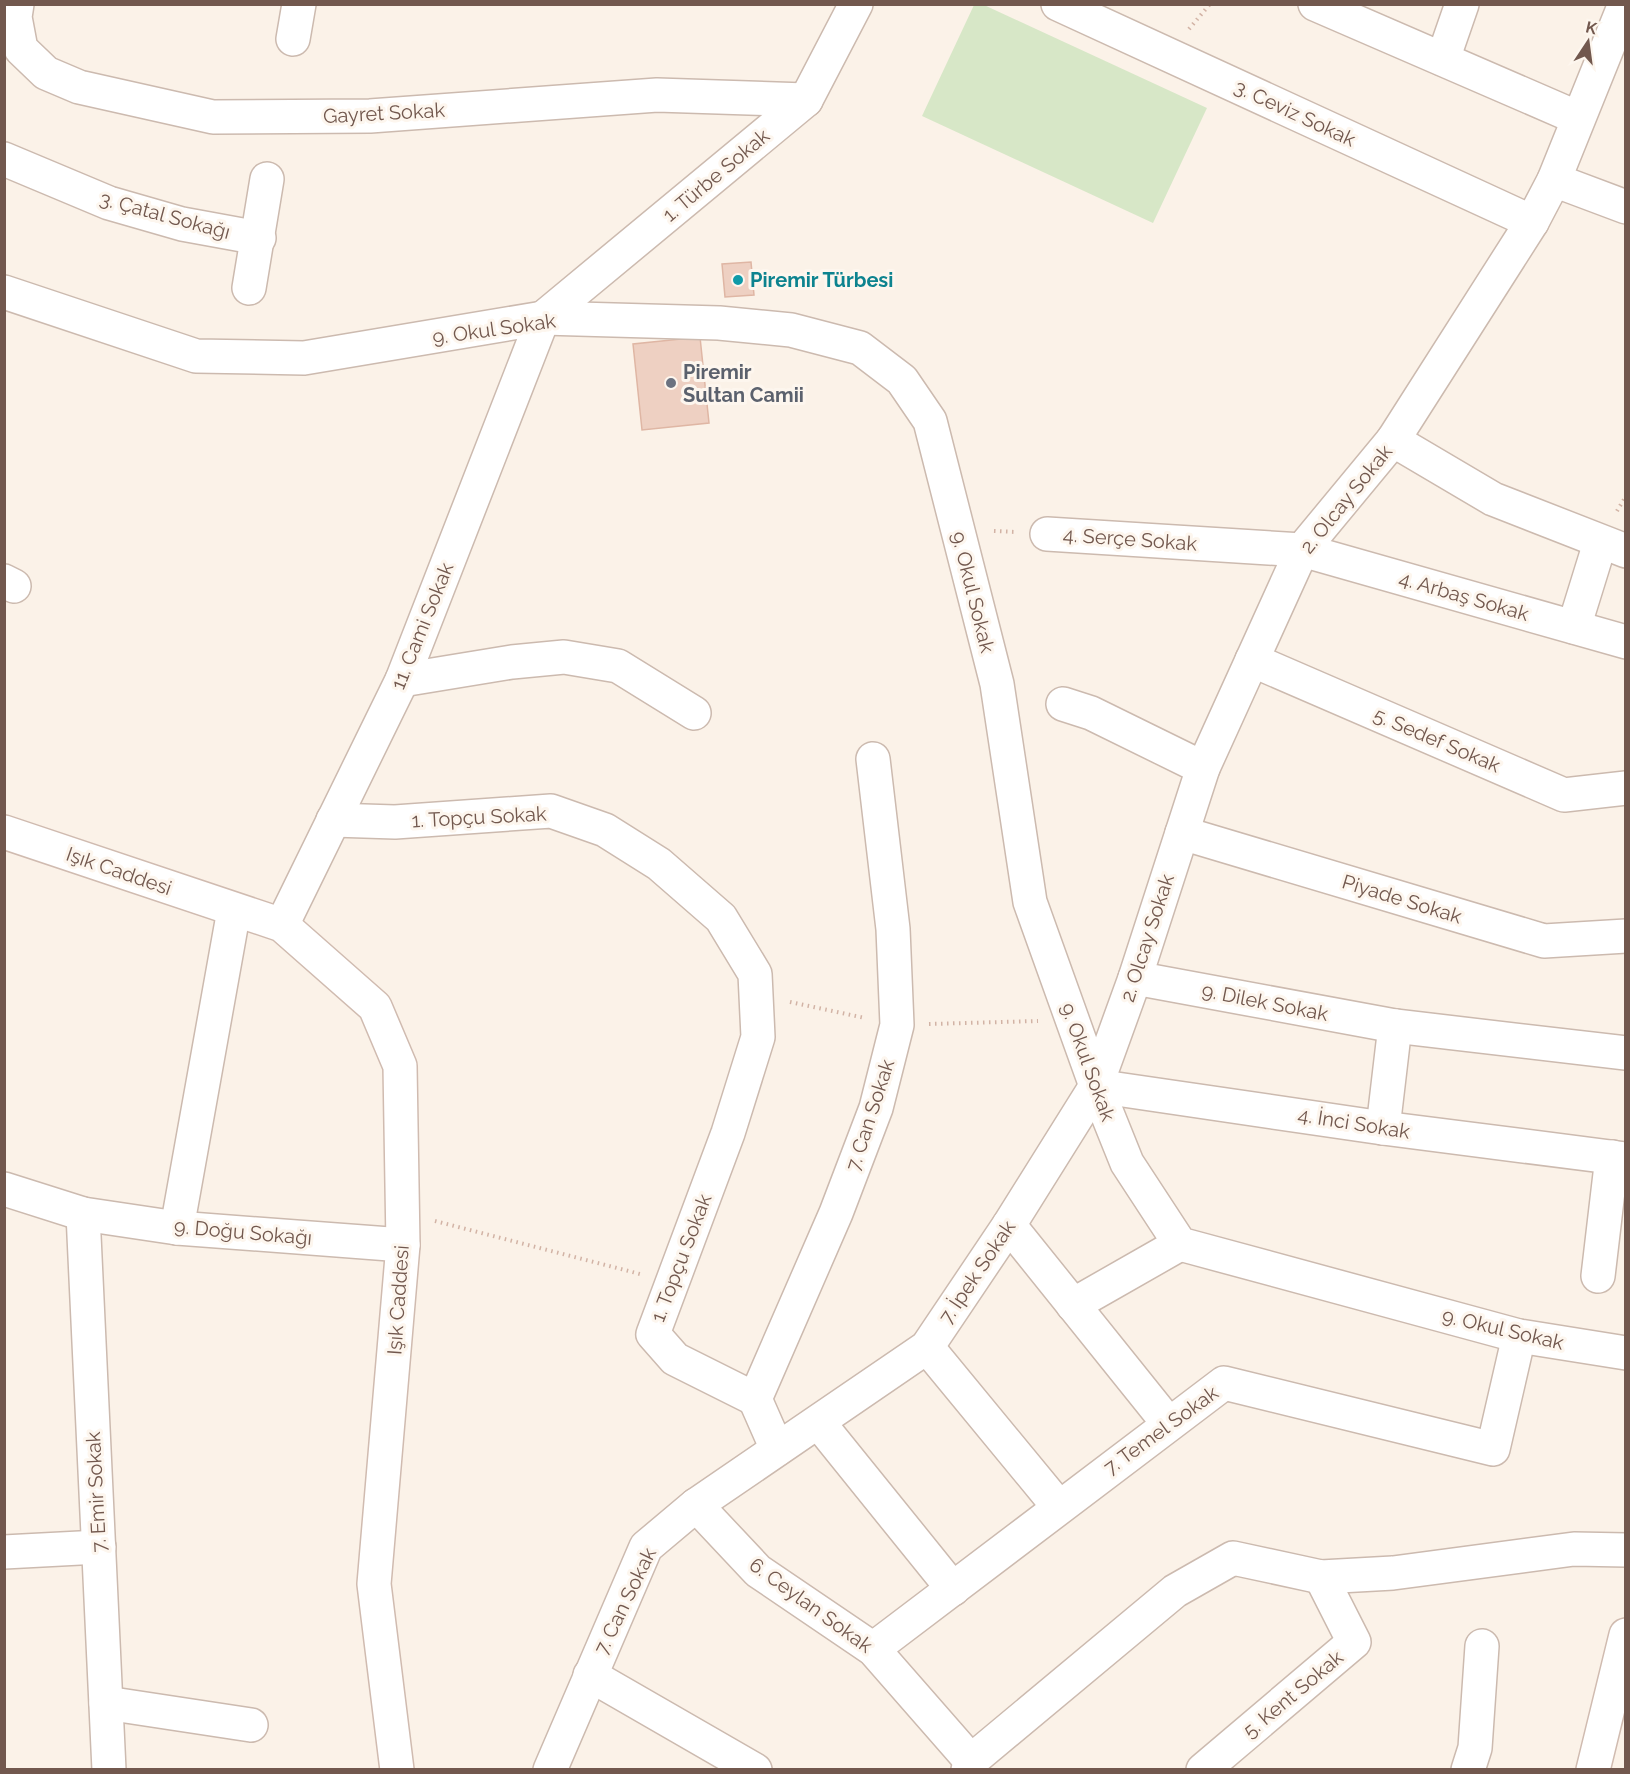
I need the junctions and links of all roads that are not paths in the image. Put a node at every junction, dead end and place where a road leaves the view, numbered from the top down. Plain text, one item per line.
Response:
1 (17, 4) edge
2 (299, 4) edge
3 (856, 4) edge
4 (1059, 4) edge
5 (1315, 4) edge
6 (1462, 4) edge
7 (1625, 4) edge
8 (1351, 11) edge
9 (292, 39) dead end
10 (1618, 46) edge
11 (1443, 59) junction
12 (806, 100) junction
13 (1578, 118) junction
14 (4, 159) edge
15 (267, 179) dead end
16 (1554, 180) junction
17 (1626, 207) edge
18 (1532, 222) junction
19 (259, 238) junction
20 (249, 288) dead end
21 (4, 292) edge
22 (543, 318) junction
23 (1393, 440) junction
24 (1047, 534) road end
25 (1613, 547) edge
26 (1302, 550) junction
27 (1574, 627) junction
28 (1626, 642) edge
29 (1252, 660) junction
30 (402, 680) junction
31 (1063, 704) dead end
32 (694, 713) dead end
33 (873, 759) dead end
34 (1203, 768) junction
35 (1626, 788) edge
36 (333, 820) junction
37 (4, 832) edge
38 (1182, 833) junction
39 (234, 910) junction
40 (282, 926) junction
41 (1626, 936) edge
42 (1136, 978) junction
43 (1395, 1026) junction
44 (1626, 1053) edge
45 (1095, 1086) junction
46 (1383, 1128) junction
47 (1619, 1158) edge
48 (4, 1189) edge
49 (83, 1214) junction
50 (1009, 1225) junction
51 (177, 1228) junction
52 (1180, 1244) junction
53 (403, 1245) junction
54 (1598, 1276) dead end
55 (1073, 1305) junction
56 (1519, 1336) junction
57 (927, 1347) junction
58 (1626, 1353) edge
59 (755, 1399) junction
60 (819, 1423) junction
61 (1168, 1423) junction
62 (777, 1449) junction
63 (696, 1505) junction
64 (1058, 1506) junction
65 (99, 1547) junction
66 (1626, 1550) edge
67 (4, 1552) edge
68 (1321, 1577) junction
69 (953, 1589) junction
70 (1626, 1635) edge
71 (1482, 1646) dead end
72 (873, 1649) junction
73 (590, 1674) junction
74 (106, 1704) junction
75 (251, 1725) dead end
76 (970, 1765) edge
77 (1214, 1766) edge
78 (109, 1770) edge
79 (397, 1770) edge
80 (550, 1770) edge
81 (755, 1770) edge
82 (1468, 1770) edge
83 (1593, 1770) edge

1 - 12 street, Gayret Sokak
2 - 9 street
3 - 12 street, 1. Türbe Sokak
4 - 18 street, 3. Ceviz Sokak
5 - 8 street
6 - 11 street
7 - 10 street, 2. Olcay Sokak
8 - 11 street
10 - 13 street, 2. Olcay Sokak
11 - 13 street
12 - 22 street, 1. Türbe Sokak
13 - 16 street, 2. Olcay Sokak
14 - 19 street, 3. Çatal Sokağı
15 - 19 street, 3. Çatal Sokağı
16 - 17 street
16 - 18 street, 2. Olcay Sokak
18 - 23 street, 2. Olcay Sokak
19 - 20 street, 3. Çatal Sokağı
21 - 22 street, 9. Okul Sokak
22 - 30 street, 11. Cami Sokak
22 - 45 street, 9. Okul Sokak
23 - 25 street
23 - 26 street, 2. Olcay Sokak
24 - 26 street, 4. Serçe Sokak
25 - 27 street
26 - 27 street, 4. Arbaş Sokak
26 - 29 street, 2. Olcay Sokak
27 - 28 street, 4. Arbaş Sokak
29 - 34 street, 2. Olcay Sokak
29 - 35 street, 5. Sedef Sokak
30 - 32 street
30 - 36 street, 11. Cami Sokak
31 - 34 street
33 - 59 street, 7. Can Sokak
34 - 38 street, 2. Olcay Sokak
36 - 40 street, 11. Cami Sokak
36 - 59 street, 1. Topçu Sokak
37 - 39 street, Işık Caddesi
38 - 41 street, Piyade Sokak
38 - 42 street, 2. Olcay Sokak
39 - 40 street, Işık Caddesi
39 - 51 street
40 - 53 street, Işık Caddesi
42 - 43 street, 9. Dilek Sokak
42 - 45 street, 2. Olcay Sokak
43 - 44 street, 9. Dilek Sokak
43 - 46 street
45 - 46 street, 4. İnci Sokak
45 - 50 street, 7. İpek Sokak
45 - 52 street, 9. Okul Sokak
46 - 47 street, 4. İnci Sokak
47 - 54 street, 4. İnci Sokak
48 - 49 street, 9. Doğu Sokağı
49 - 51 street, 9. Doğu Sokağı
49 - 65 street, 7. Emir Sokak
50 - 55 street
50 - 57 street, 7. İpek Sokak
51 - 53 street, 9. Doğu Sokağı
52 - 55 street
52 - 56 street, 9. Okul Sokak
53 - 79 street, Işık Caddesi
55 - 61 street
56 - 58 street, 9. Okul Sokak
56 - 61 street, 7. Temel Sokak
57 - 60 street, 7. İpek Sokak
57 - 64 street
59 - 62 street
60 - 62 street, 7. Can Sokak
60 - 69 street
61 - 64 street, 7. Temel Sokak
62 - 63 street, 7. Can Sokak
63 - 72 street, 6. Ceylan Sokak
63 - 73 street, 7. Can Sokak
64 - 69 street, 7. Temel Sokak
65 - 67 street
65 - 74 street, 7. Emir Sokak
66 - 68 street
68 - 76 street
68 - 77 street, 5. Kent Sokak
69 - 72 street, 7. Temel Sokak
70 - 83 street
71 - 82 street
72 - 76 street, 6. Ceylan Sokak
73 - 80 street, 7. Can Sokak
73 - 81 street
74 - 75 street
74 - 78 street, 7. Emir Sokak

